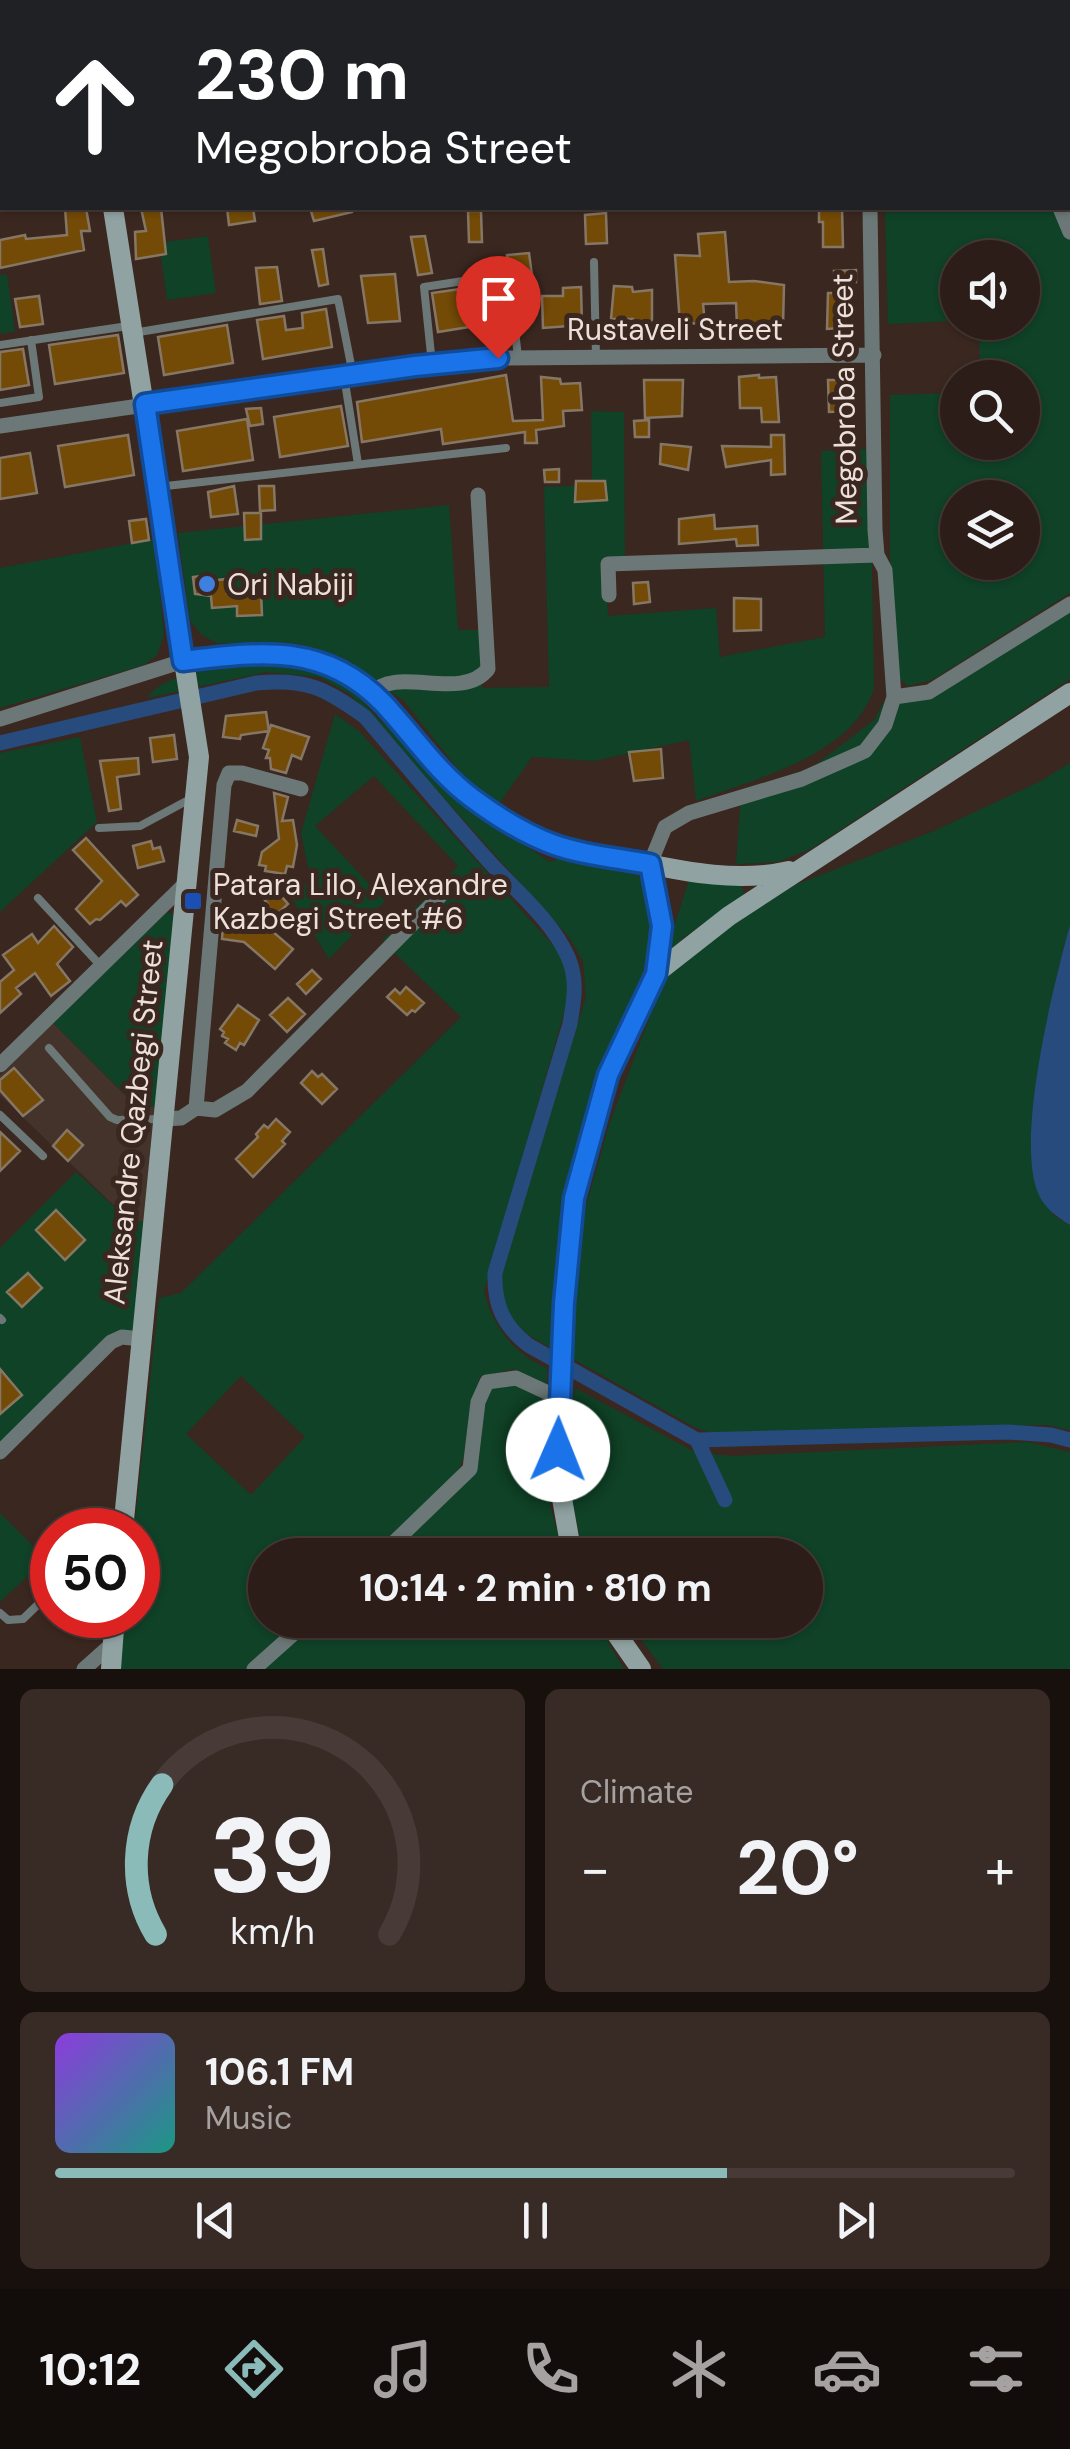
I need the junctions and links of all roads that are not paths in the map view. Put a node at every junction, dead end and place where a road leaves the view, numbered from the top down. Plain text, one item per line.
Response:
1 (113, 210) edge
2 (870, 210) edge
3 (594, 262) dead end
4 (133, 329) junction
5 (31, 340) junction
6 (0, 344) edge
7 (874, 355) junction
8 (518, 358) junction
9 (596, 358) junction
10 (432, 364) junction
11 (348, 375) junction
12 (38, 398) junction
13 (0, 403) edge
14 (145, 404) junction
15 (40, 420) junction
16 (0, 426) edge
17 (506, 448) dead end
18 (358, 464) junction
19 (158, 487) junction
20 (478, 495) dead end
21 (877, 555) junction
22 (609, 595) dead end
23 (1070, 604) edge
24 (184, 668) junction
25 (1070, 693) edge
26 (372, 694) junction
27 (894, 698) junction
28 (0, 719) edge
29 (224, 785) junction
30 (197, 790) junction
31 (301, 790) dead end
32 (99, 828) dead end
33 (650, 864) junction
34 (801, 868) junction
35 (188, 880) junction
36 (449, 887) dead end
37 (38, 898) dead end
38 (100, 966) junction
39 (656, 974) junction
40 (49, 1048) dead end
41 (0, 1065) edge
42 (196, 1108) junction
43 (0, 1115) edge
44 (164, 1119) junction
45 (43, 1156) dead end
46 (141, 1339) junction
47 (559, 1391) junction
48 (0, 1452) edge
49 (124, 1508) edge
50 (399, 1538) edge
51 (569, 1538) edge
52 (0, 1612) edge
53 (30, 1612) edge
54 (113, 1638) edge
55 (289, 1638) edge
56 (619, 1638) edge
57 (112, 1644) junction
58 (84, 1669) edge
59 (111, 1669) edge
60 (254, 1669) edge
61 (642, 1669) edge

1 - 4 street, Aleksandre Qazbegi Street
2 - 7 street, Megobroba Street
3 - 9 lane
4 - 5 lane
4 - 11 lane
4 - 14 street, Aleksandre Qazbegi Street
5 - 6 lane
5 - 12 lane
7 - 9 street, Rustaveli Street
7 - 21 street, Megobroba Street
8 - 9 street, Rustaveli Street
8 - 10 street, Rustaveli Street
8 - 10 lane
10 - 11 street, Rustaveli Street
11 - 14 street, Rustaveli Street
11 - 18 lane
12 - 13 lane
12 - 15 lane
14 - 15 street, Rustaveli Street
14 - 19 street, Aleksandre Qazbegi Street
15 - 16 street, Rustaveli Street
17 - 18 lane
18 - 19 lane
19 - 24 street, Aleksandre Qazbegi Street
20 - 26 street
21 - 22 street
21 - 27 street, Megobroba Street
23 - 27 street
24 - 26 street
24 - 28 street
24 - 30 street, Aleksandre Qazbegi Street
25 - 34 street
26 - 33 street
27 - 33 street, Megobroba Street
29 - 30 lane
29 - 31 street
29 - 42 street
30 - 32 lane
30 - 35 street, Aleksandre Qazbegi Street
33 - 34 street
33 - 39 street
34 - 39 street
35 - 38 street
35 - 44 street, Aleksandre Qazbegi Street
36 - 42 street
37 - 38 lane
38 - 41 street
39 - 47 street
40 - 44 lane
42 - 44 street
43 - 45 lane
44 - 46 street, Aleksandre Qazbegi Street
46 - 48 street
46 - 49 street, Aleksandre Qazbegi Street
47 - 50 street
47 - 51 street
52 - 53 lane
54 - 57 street
55 - 60 street
56 - 61 street
57 - 58 street
57 - 59 street

